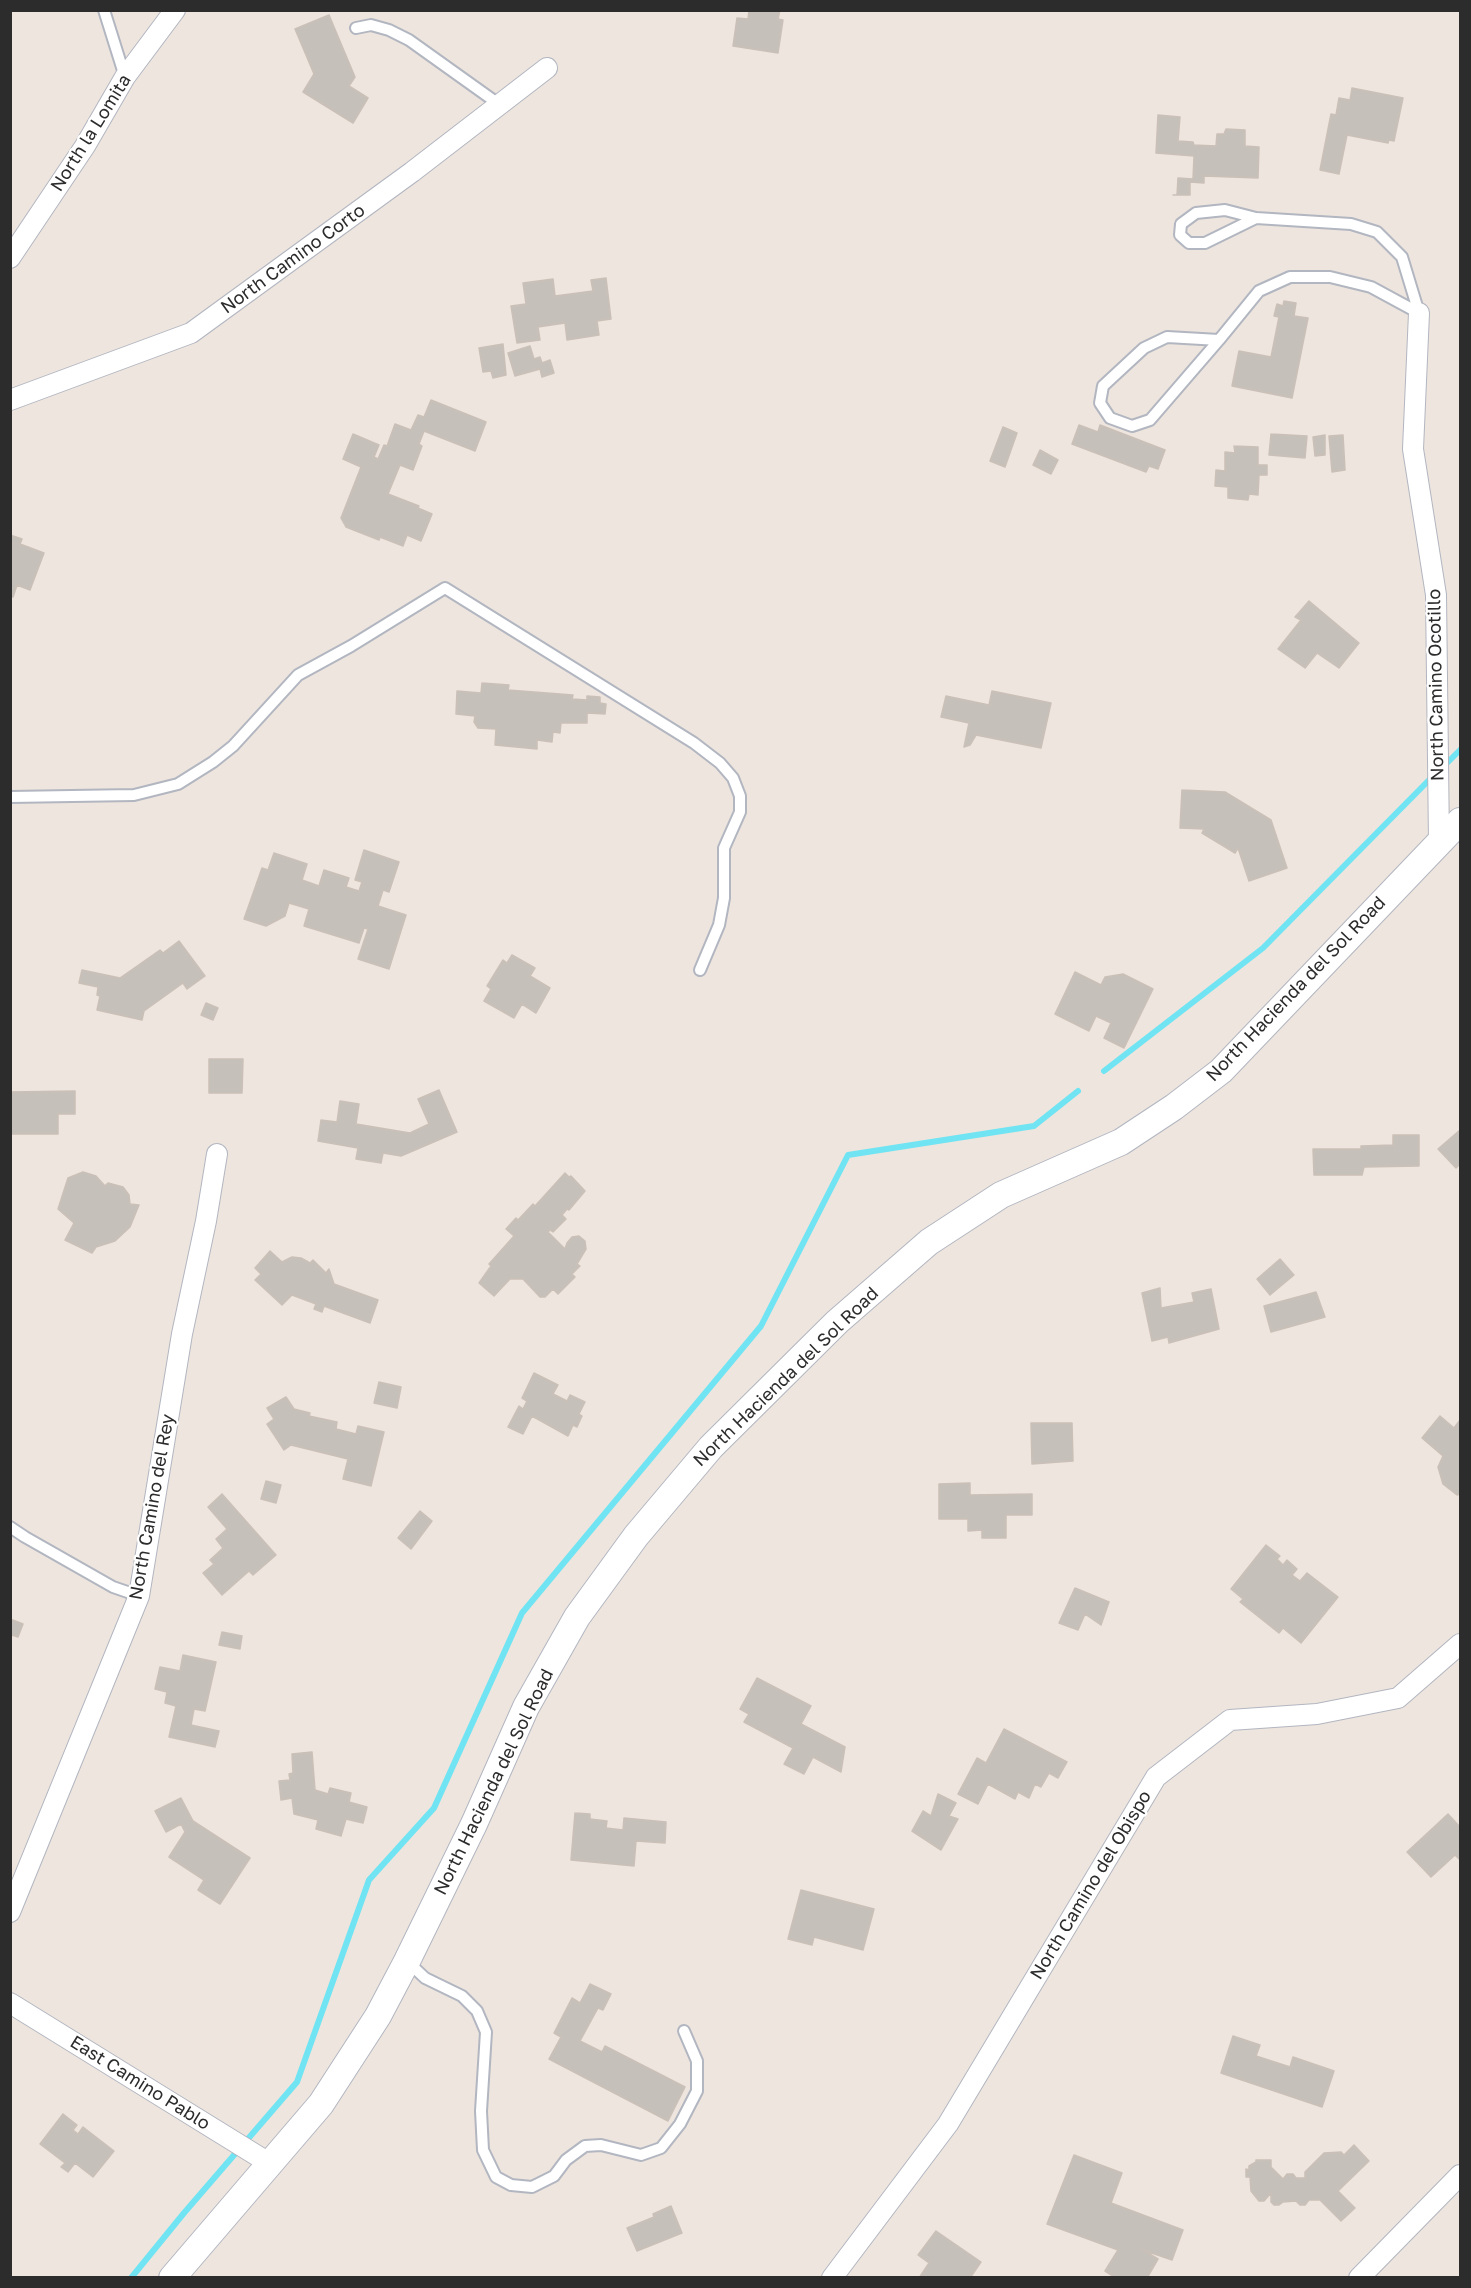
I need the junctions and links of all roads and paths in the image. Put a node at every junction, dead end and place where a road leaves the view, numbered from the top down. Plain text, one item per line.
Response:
1 (104, 10) edge
2 (175, 10) edge
3 (356, 28) dead end
4 (547, 68) dead end
5 (125, 77) junction
6 (500, 105) junction
7 (1256, 218) junction
8 (10, 258) edge
9 (1419, 313) junction
10 (1219, 340) junction
11 (10, 400) edge
12 (10, 797) edge
13 (1461, 821) edge
14 (1439, 843) junction
15 (700, 970) dead end
16 (217, 1155) dead end
17 (10, 1527) edge
18 (139, 1596) junction
19 (1461, 1644) edge
20 (10, 1912) edge
21 (407, 1961) junction
22 (10, 2003) edge
23 (684, 2031) dead end
24 (269, 2163) junction
25 (1461, 2175) edge
26 (172, 2277) edge
27 (832, 2277) edge
28 (1359, 2277) edge

1 - 5 lane
2 - 5 street, North la Lomita
3 - 6 lane
4 - 6 street, North Camino Corto
5 - 8 street, North la Lomita
6 - 11 street, North Camino Corto
7 - 7 lane
7 - 9 lane
9 - 10 lane
9 - 14 street, North Camino Ocotillo
10 - 10 lane
12 - 15 lane
13 - 14 street, North Hacienda del Sol Road
14 - 21 street, North Hacienda del Sol Road
16 - 18 street, North Camino del Rey
17 - 18 lane
18 - 20 street, North Camino del Rey
19 - 27 street, North Camino del Obispo
21 - 23 lane
21 - 24 street, North Hacienda del Sol Road
22 - 24 street, East Camino Pablo
24 - 26 street, North Hacienda del Sol Road
25 - 28 street

